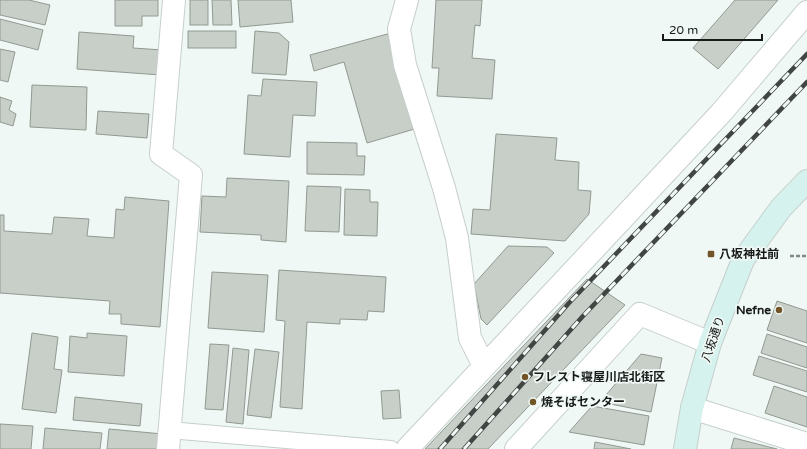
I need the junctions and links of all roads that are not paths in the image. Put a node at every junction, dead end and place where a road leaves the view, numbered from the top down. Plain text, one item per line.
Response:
1 (174, 0) edge
2 (407, 0) edge
3 (806, 15) edge
4 (807, 181) edge
5 (710, 343) junction
6 (484, 366) junction
7 (692, 408) junction
8 (169, 440) edge
9 (807, 444) edge
10 (391, 449) edge
11 (407, 449) edge
12 (516, 449) edge
13 (684, 449) edge

1 - 8 street
2 - 6 street
3 - 6 street
4 - 5 street, 八坂通り
5 - 7 street, 八坂通り
5 - 12 street
6 - 11 street
7 - 9 street
7 - 13 street, 八坂通り
8 - 10 lane

